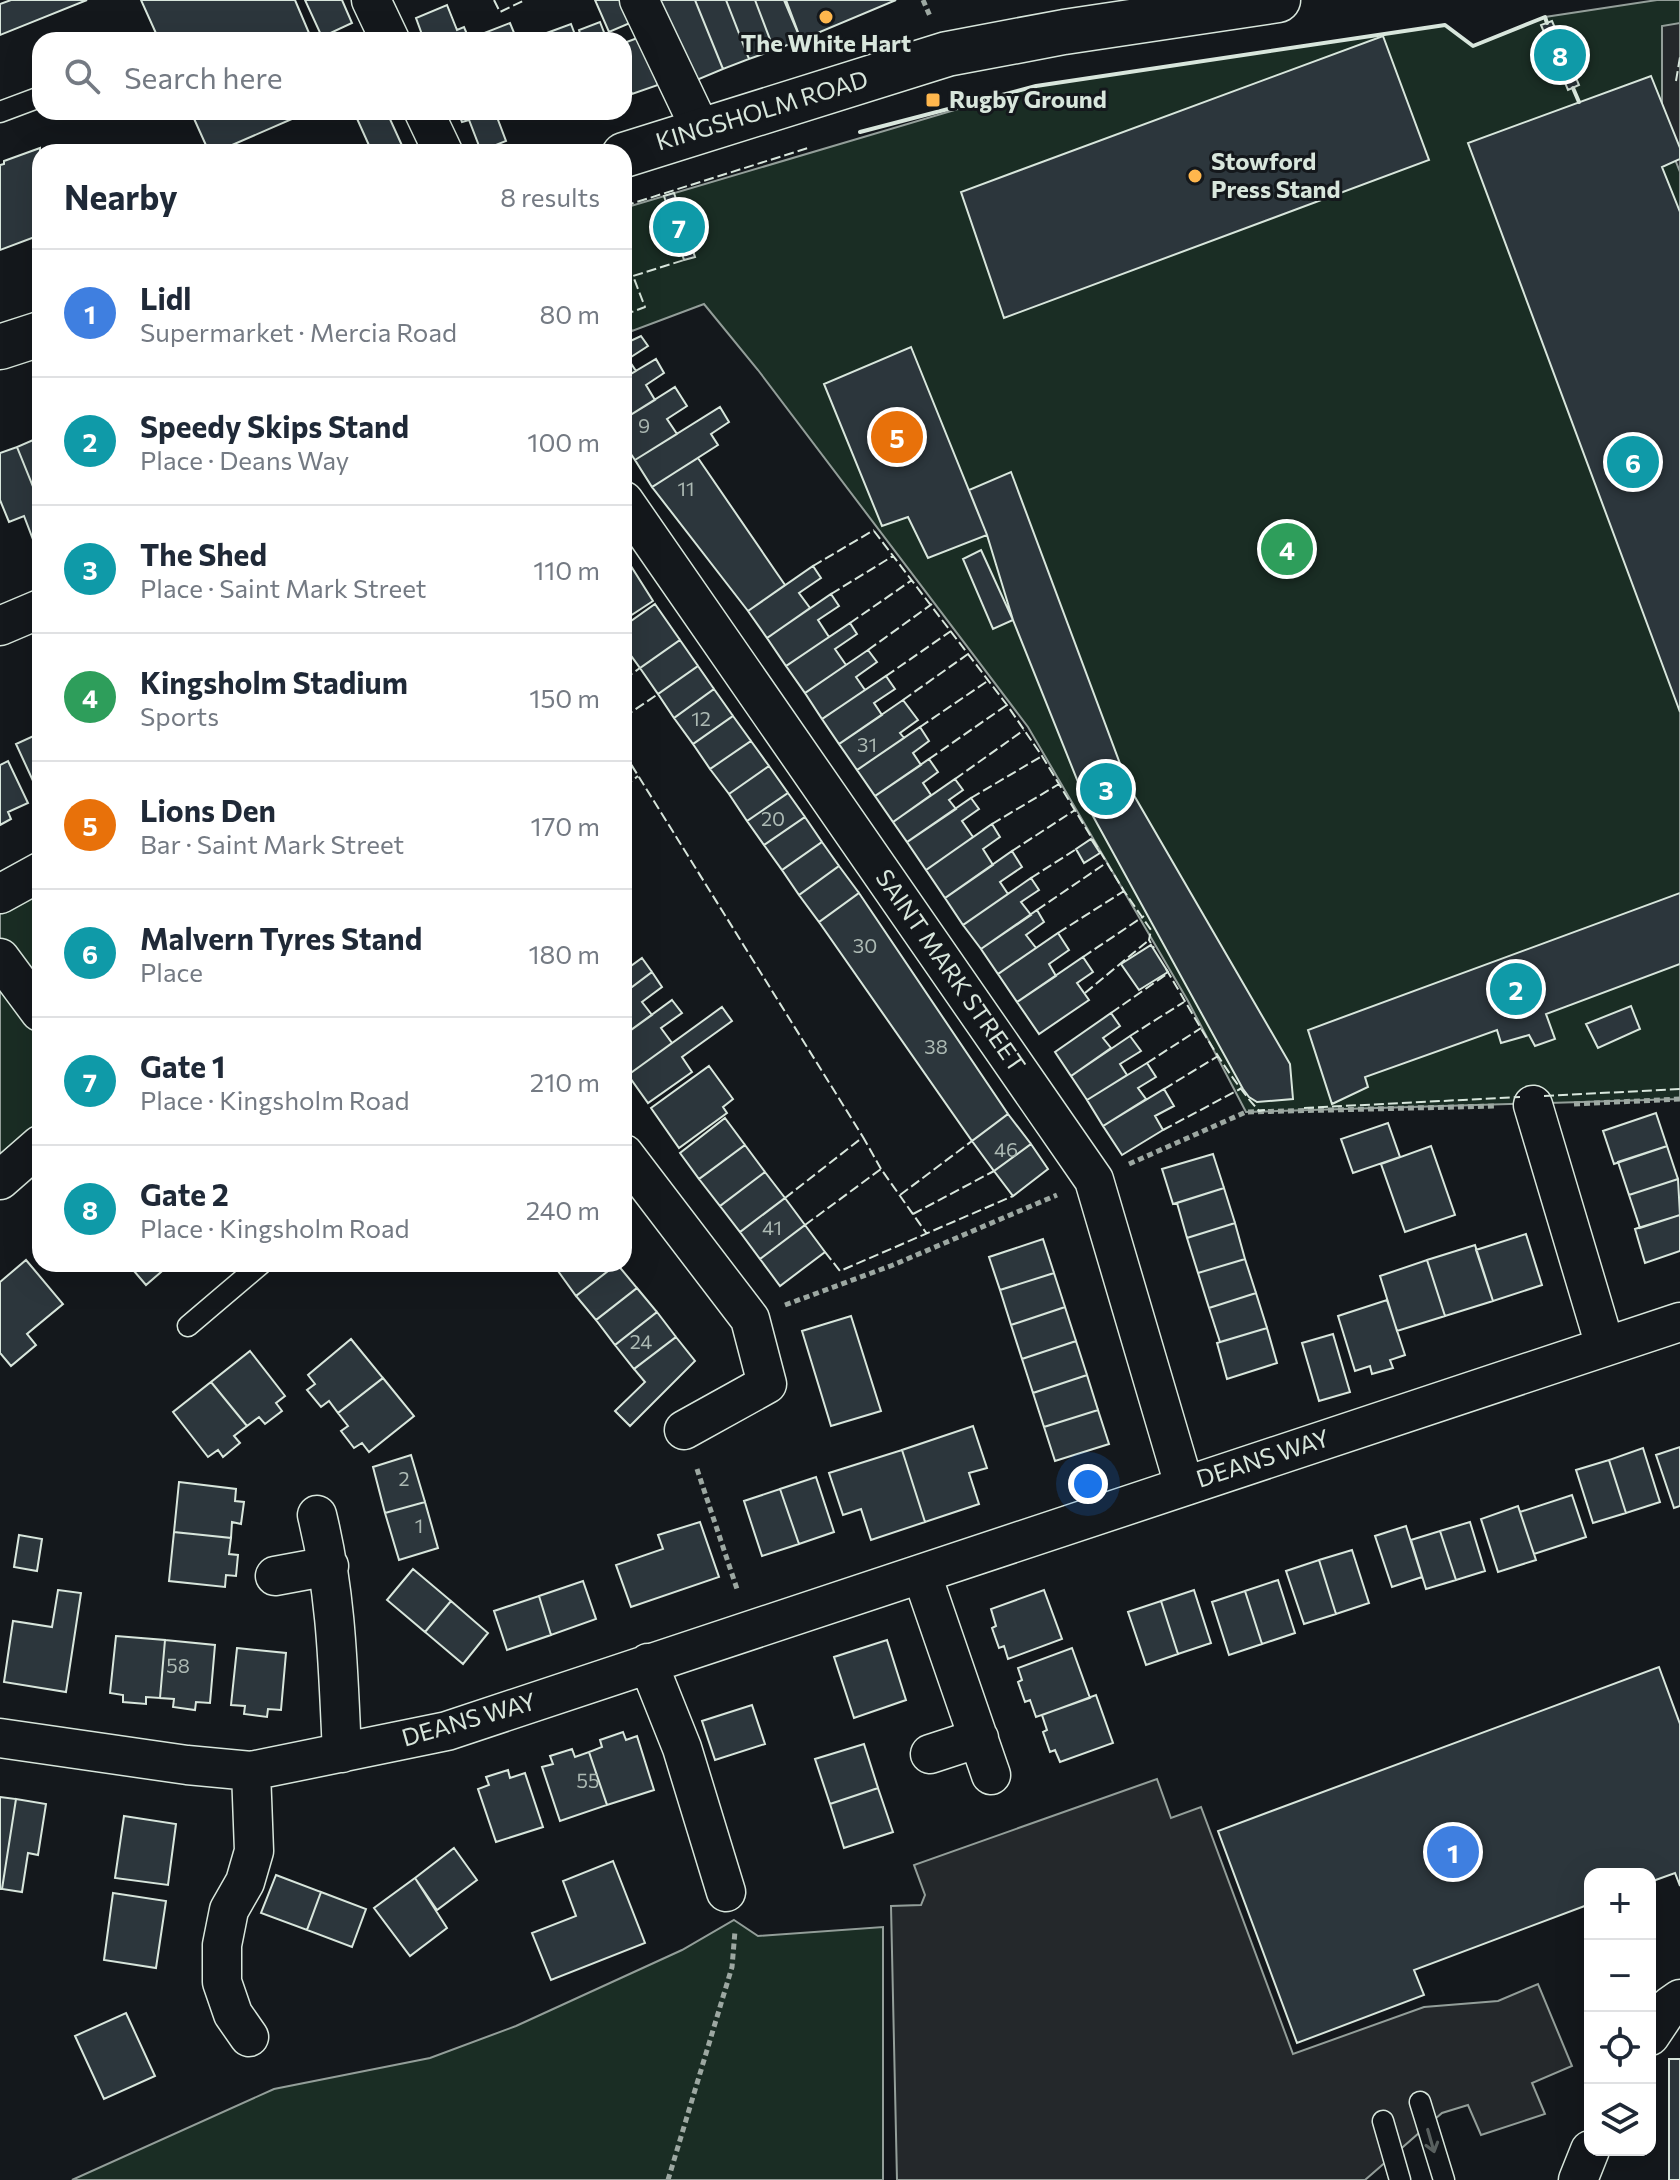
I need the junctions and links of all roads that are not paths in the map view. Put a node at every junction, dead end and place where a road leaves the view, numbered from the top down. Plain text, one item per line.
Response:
1 (371, 0) edge
2 (639, 0) edge
3 (1278, 0) edge
4 (386, 32) edge
5 (32, 100) edge
6 (0, 112) edge
7 (428, 120) edge
8 (701, 130) junction
9 (439, 144) edge
10 (632, 152) edge
11 (32, 337) edge
12 (0, 347) edge
13 (632, 513) edge
14 (32, 612) edge
15 (0, 626) edge
16 (32, 876) edge
17 (0, 894) edge
18 (0, 958) edge
19 (32, 1001) edge
20 (1533, 1105) road end
21 (32, 1152) edge
22 (632, 1164) edge
23 (0, 1180) edge
24 (252, 1272) edge
25 (1680, 1322) edge
26 (188, 1326) dead end
27 (1605, 1346) junction
28 (684, 1430) road end
29 (1184, 1485) junction
30 (317, 1515) dead end
31 (329, 1566) junction
32 (922, 1575) junction
33 (275, 1576) dead end
34 (648, 1663) junction
35 (0, 1738) edge
36 (979, 1738) junction
37 (342, 1753) junction
38 (930, 1754) dead end
39 (251, 1771) junction
40 (991, 1775) dead end
41 (726, 1892) road end
42 (1680, 1999) edge
43 (1656, 2027) edge
44 (249, 2037) dead end
45 (1420, 2102) dead end
46 (1383, 2121) dead end
47 (1588, 2156) edge
48 (1400, 2180) edge
49 (1444, 2180) edge
50 (1578, 2180) edge

1 - 4 street
2 - 8 street
3 - 8 main road, KINGSHOLM ROAD
5 - 6 lane
7 - 9 street
8 - 10 main road, KINGSHOLM ROAD
11 - 12 main road
13 - 29 street, SAINT MARK STREET
14 - 15 street
16 - 17 street
18 - 19 street
20 - 27 street
21 - 23 street
22 - 28 street
24 - 26 lane
25 - 27 street, DEANS WAY
27 - 29 street, DEANS WAY
29 - 32 street, DEANS WAY
30 - 31 street
31 - 33 street
31 - 37 street
32 - 34 street, DEANS WAY
32 - 36 street
34 - 37 street, DEANS WAY
34 - 41 street
35 - 39 street, DEANS WAY
36 - 38 street
36 - 40 street
37 - 39 street, DEANS WAY
39 - 44 street
42 - 43 street
45 -> 49 lane
46 - 48 lane
47 - 50 street

